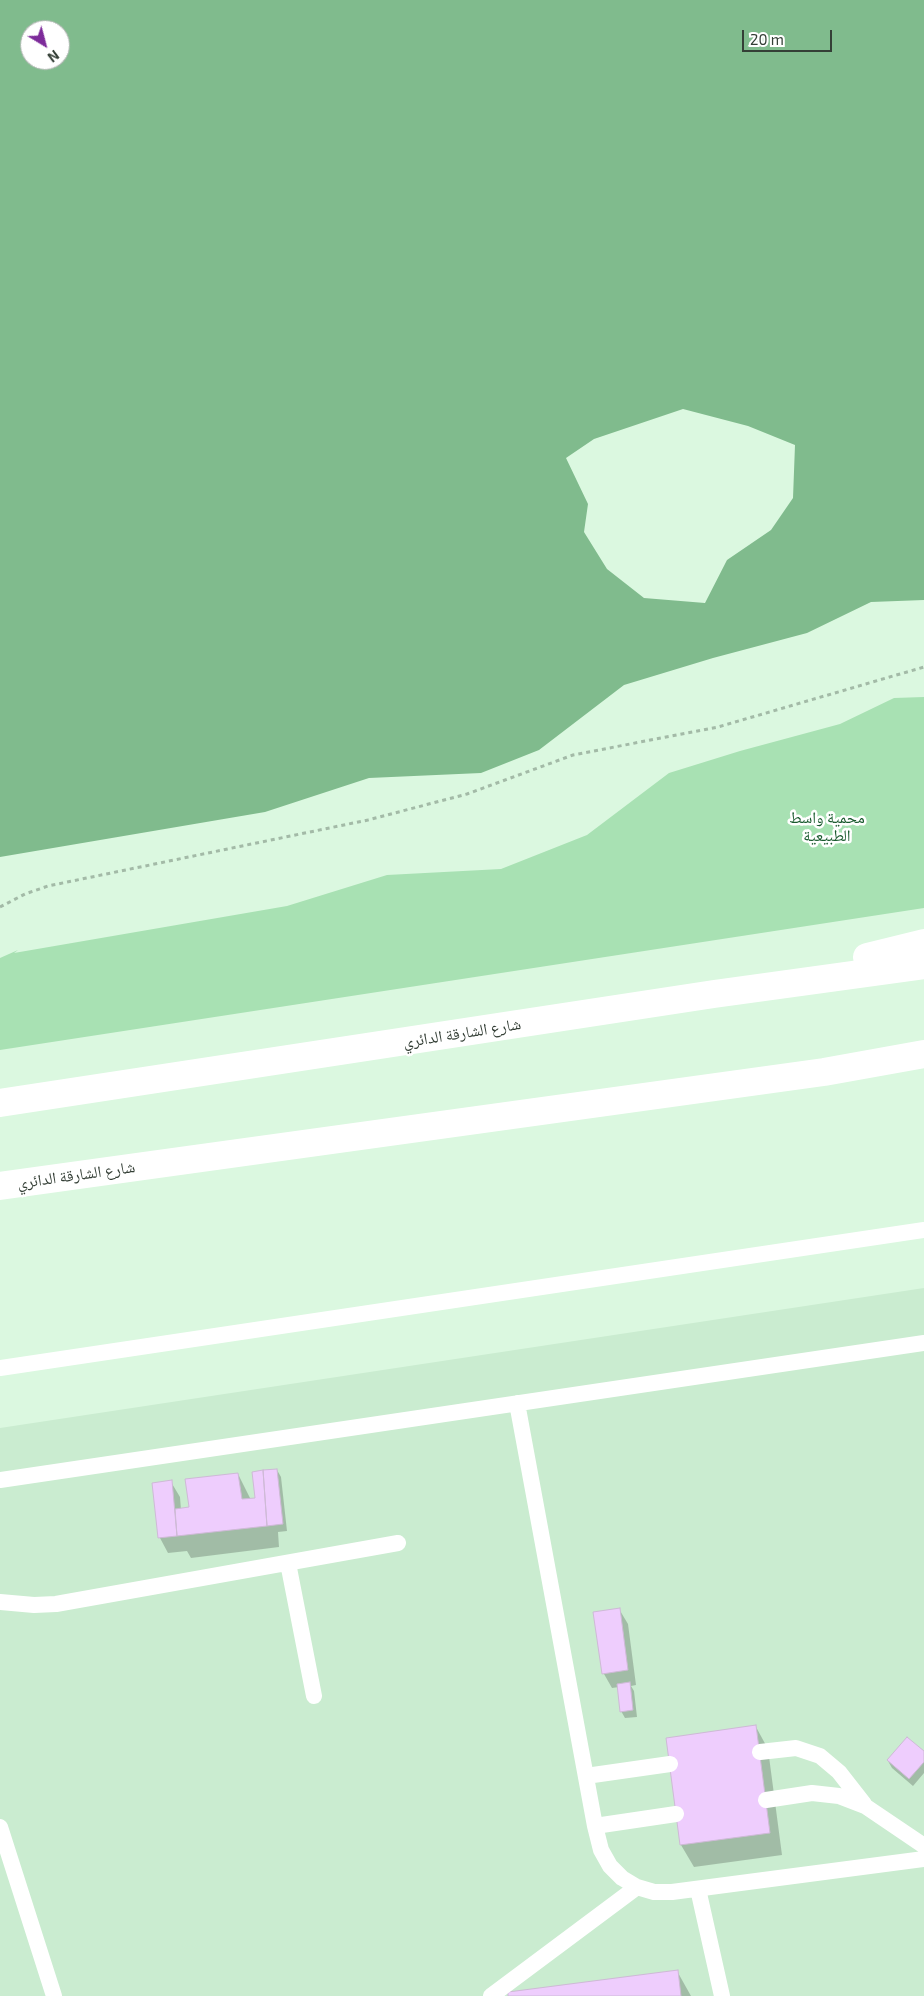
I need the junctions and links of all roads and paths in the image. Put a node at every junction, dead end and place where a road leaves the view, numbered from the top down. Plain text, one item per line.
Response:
1 (924, 667) edge
2 (0, 907) edge
3 (924, 943) edge
4 (924, 965) edge
5 (714, 994) junction
6 (924, 1054) edge
7 (924, 1071) edge
8 (824, 1072) junction
9 (0, 1103) edge
10 (0, 1186) edge
11 (924, 1230) edge
12 (924, 1343) edge
13 (0, 1368) edge
14 (517, 1403) junction
15 (0, 1480) edge
16 (398, 1543) dead end
17 (288, 1563) junction
18 (0, 1602) edge
19 (314, 1696) dead end
20 (760, 1752) dead end
21 (670, 1764) dead end
22 (586, 1776) junction
23 (766, 1800) dead end
24 (865, 1806) junction
25 (676, 1814) dead end
26 (596, 1826) junction
27 (0, 1827) edge
28 (924, 1846) edge
29 (924, 1858) edge
30 (638, 1887) junction
31 (698, 1889) junction
32 (54, 1996) edge
33 (491, 1996) edge
34 (722, 1996) edge

1 - 2 path
3 - 5 highway
4 - 5 highway, شارع الشارقة الدائري
5 - 9 highway, شارع الشارقة الدائري
6 - 8 highway, شارع الشارقة الدائري
7 - 8 highway
8 - 10 highway, شارع الشارقة الدائري
11 - 13 lane
12 - 14 lane
14 - 15 lane
14 - 22 lane
16 - 17 lane
17 - 18 lane
17 - 19 lane
20 - 24 lane
21 - 22 lane
22 - 26 lane
23 - 24 lane
24 - 28 lane
25 - 26 lane
26 - 30 lane
27 - 32 lane
29 - 31 lane
30 - 31 lane
30 - 33 lane
31 - 34 lane

